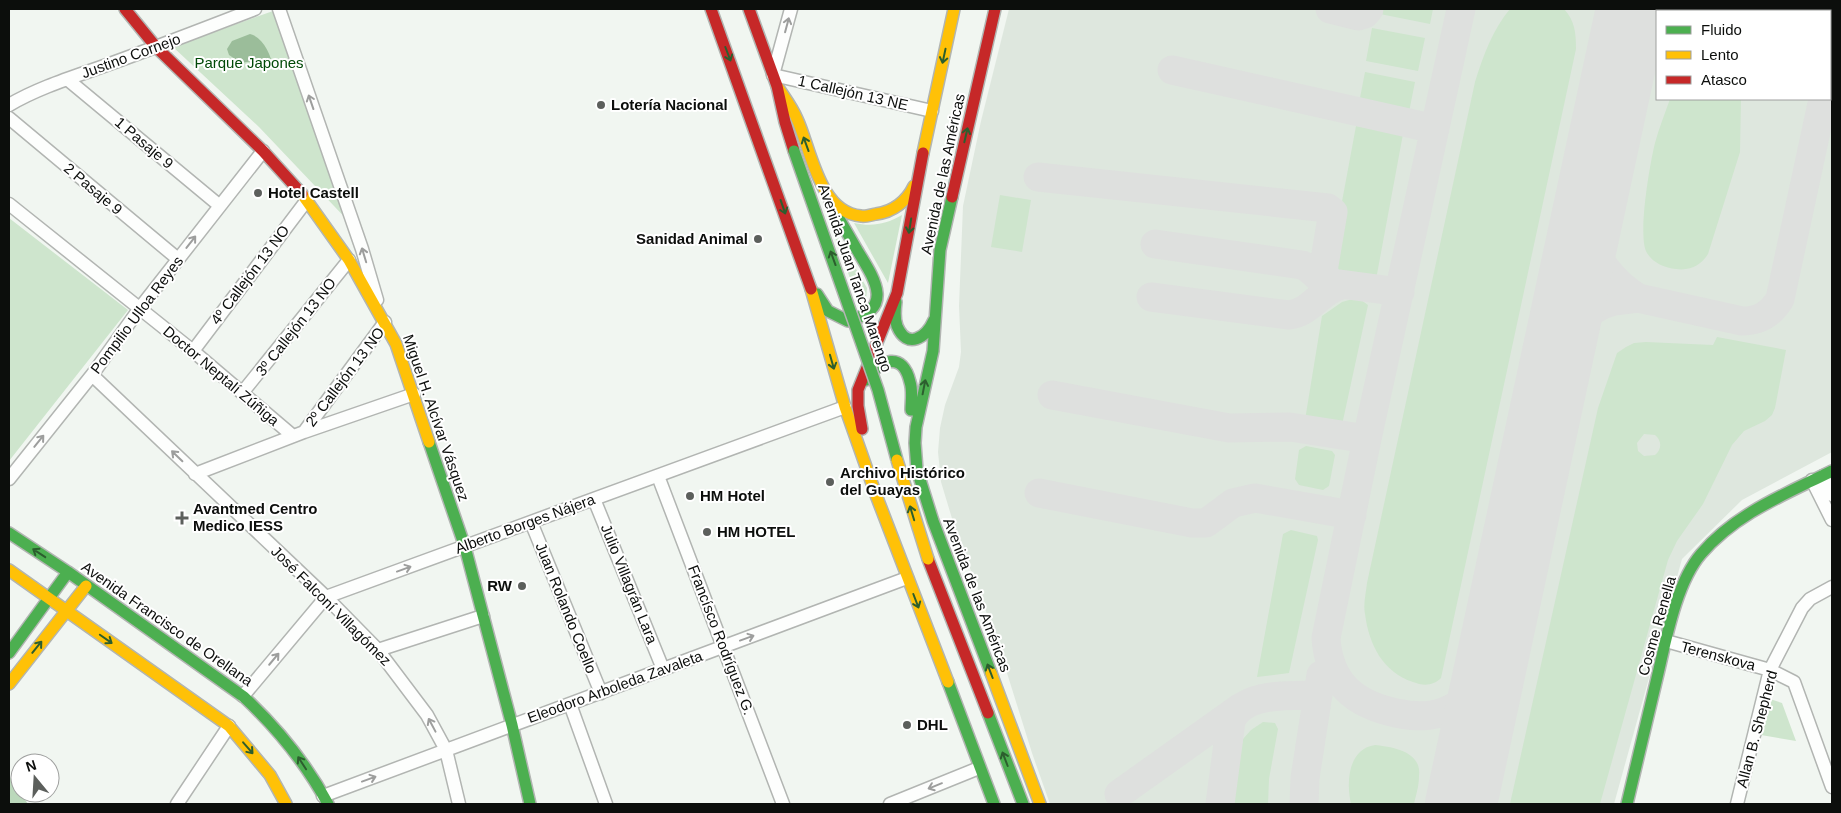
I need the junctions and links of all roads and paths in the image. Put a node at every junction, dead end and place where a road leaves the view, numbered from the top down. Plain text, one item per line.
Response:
1 (124, 9) edge
2 (255, 9) edge
3 (280, 9) edge
4 (711, 9) edge
5 (749, 9) edge
6 (791, 9) edge
7 (954, 9) edge
8 (995, 9) edge
9 (156, 47) junction
10 (67, 79) junction
11 (775, 80) junction
12 (9, 106) edge
13 (932, 111) junction
14 (9, 118) edge
15 (263, 151) junction
16 (917, 178) junction
17 (823, 189) junction
18 (307, 200) junction
19 (9, 204) edge
20 (220, 206) junction
21 (178, 259) junction
22 (349, 260) junction
23 (808, 278) junction
24 (897, 293) junction
25 (140, 308) junction
26 (934, 319) junction
27 (384, 320) junction
28 (193, 351) junction
29 (92, 375) junction
30 (242, 393) junction
31 (414, 394) junction
32 (852, 407) junction
33 (299, 434) junction
34 (917, 470) junction
35 (195, 474) junction
36 (658, 476) junction
37 (1823, 476) edge
38 (9, 478) edge
39 (1832, 495) edge
40 (594, 499) junction
41 (1832, 520) edge
42 (531, 522) junction
43 (9, 533) edge
44 (465, 547) junction
45 (9, 570) edge
46 (68, 572) junction
47 (907, 578) junction
48 (86, 586) junction
49 (1832, 586) edge
50 (326, 597) junction
51 (48, 598) junction
52 (66, 611) junction
53 (482, 616) junction
54 (974, 628) junction
55 (1666, 642) junction
56 (724, 647) junction
57 (378, 650) junction
58 (9, 652) edge
59 (663, 669) junction
60 (1770, 670) junction
61 (9, 684) edge
62 (976, 684) junction
63 (600, 692) junction
64 (243, 696) junction
65 (570, 704) junction
66 (512, 725) junction
67 (229, 726) junction
68 (446, 750) junction
69 (979, 768) junction
70 (1832, 787) edge
71 (326, 800) edge
72 (177, 804) edge
73 (286, 804) edge
74 (459, 804) edge
75 (530, 804) edge
76 (606, 804) edge
77 (783, 804) edge
78 (890, 804) edge
79 (994, 804) edge
80 (1023, 804) edge
81 (1040, 804) edge
82 (1627, 804) edge
83 (1737, 804) edge

1 - 9 main road, Miguel H. Alcívar Vásquez
2 - 9 street, Justino Cornejo
27 -> 3 street
4 -> 23 main road
5 - 11 main road, Avenida Juan Tanca Marengo
11 -> 6 street
7 -> 13 main road, Avenida de las Américas
26 -> 8 main road, Avenida de las Américas
9 - 10 street, Justino Cornejo
9 - 15 main road, Miguel H. Alcívar Vásquez
10 - 12 street, Justino Cornejo
10 - 20 street, 1 Pasaje 9
11 - 13 street, 1 Callejón 13 NE
17 -> 11 main road
62 -> 11 main road, Avenida Juan Tanca Marengo, bridge
13 - 16 main road, Avenida de las Américas
14 - 21 street, 2 Pasaje 9
15 - 18 main road, Miguel H. Alcívar Vásquez
15 - 20 street, Pompilio Ulloa Reyes
16 - 17 main road
16 -> 24 main road, Avenida de las Américas
17 - 23 main road
18 - 22 main road, Miguel H. Alcívar Vásquez
18 - 28 street, 4º Callejón 13 NO
19 - 25 street, Doctor Neptalí Zúñiga
21 -> 20 street, Pompilio Ulloa Reyes
21 - 25 street, Pompilio Ulloa Reyes
22 - 27 main road, Miguel H. Alcívar Vásquez
22 - 30 street, 3º Callejón 13 NO
23 -> 32 main road
24 - 26 main road
24 - 32 main road, Avenida de las Américas
25 - 28 street, Doctor Neptalí Zúñiga
25 - 29 street, Pompilio Ulloa Reyes
34 -> 26 main road, Avenida de las Américas
27 - 31 main road, Miguel H. Alcívar Vásquez
27 - 33 street, 2º Callejón 13 NO
28 - 30 street, Doctor Neptalí Zúñiga
35 -> 29 street, José Falconí Villagómez
38 -> 29 street, Pompilio Ulloa Reyes
30 - 33 street, Doctor Neptalí Zúñiga
31 - 33 street
31 - 44 main road, Miguel H. Alcívar Vásquez
32 - 34 main road
32 - 36 street, Alberto Borges Nájera
32 - 47 main road, Avenida de las Américas
33 - 35 street
34 - 54 main road, Avenida de las Américas
35 - 50 street, José Falconí Villagómez
36 - 40 street, Alberto Borges Nájera
36 - 56 street, Francísco Rodríguez G.
37 - 39 street
37 - 41 street
37 - 55 main road, Cosme Renella
40 - 42 street, Alberto Borges Nájera
40 - 59 street, Julio Villagrán Lara
42 - 44 street, Alberto Borges Nájera
42 - 63 street, Juan Rolando Coello
46 -> 43 main road, Avenida Francisco de Orellana
50 -> 44 street, Alberto Borges Nájera
44 - 53 main road, Miguel H. Alcívar Vásquez
45 - 51 main road
46 - 48 main road, Avenida Francisco de Orellana
46 - 51 main road
56 -> 47 street, Eleodoro Arboleda Zavaleta
47 -> 69 main road, Avenida de las Américas
48 - 52 main road
48 - 64 main road, Avenida Francisco de Orellana
49 - 60 street, Allan B. Shepherd
50 - 57 street, José Falconí Villagómez
64 -> 50 street
51 - 52 main road
51 - 58 main road
61 -> 52 main road
52 -> 67 main road
53 - 57 street
53 - 66 main road, Miguel H. Alcívar Vásquez
54 - 62 main road
81 -> 54 main road, Avenida de las Américas
55 - 60 street, Terenskova
55 - 82 main road, Cosme Renella
56 - 59 street, Eleodoro Arboleda Zavaleta
56 - 77 street, Francísco Rodríguez G.
68 -> 57 street, José Falconí Villagómez
59 - 63 street, Eleodoro Arboleda Zavaleta
60 - 70 street, Terenskova
60 - 83 street, Allan B. Shepherd
80 -> 62 main road
63 - 65 street, Eleodoro Arboleda Zavaleta
71 -> 64 main road, Avenida Francisco de Orellana
65 - 66 street, Eleodoro Arboleda Zavaleta
65 - 76 street
66 - 68 street, Eleodoro Arboleda Zavaleta
66 - 75 main road, Miguel H. Alcívar Vásquez
67 - 72 street
67 -> 73 main road
71 -> 68 street, Eleodoro Arboleda Zavaleta
68 - 74 street, José Falconí Villagómez
69 -> 78 street
69 - 79 main road, Avenida de las Américas

